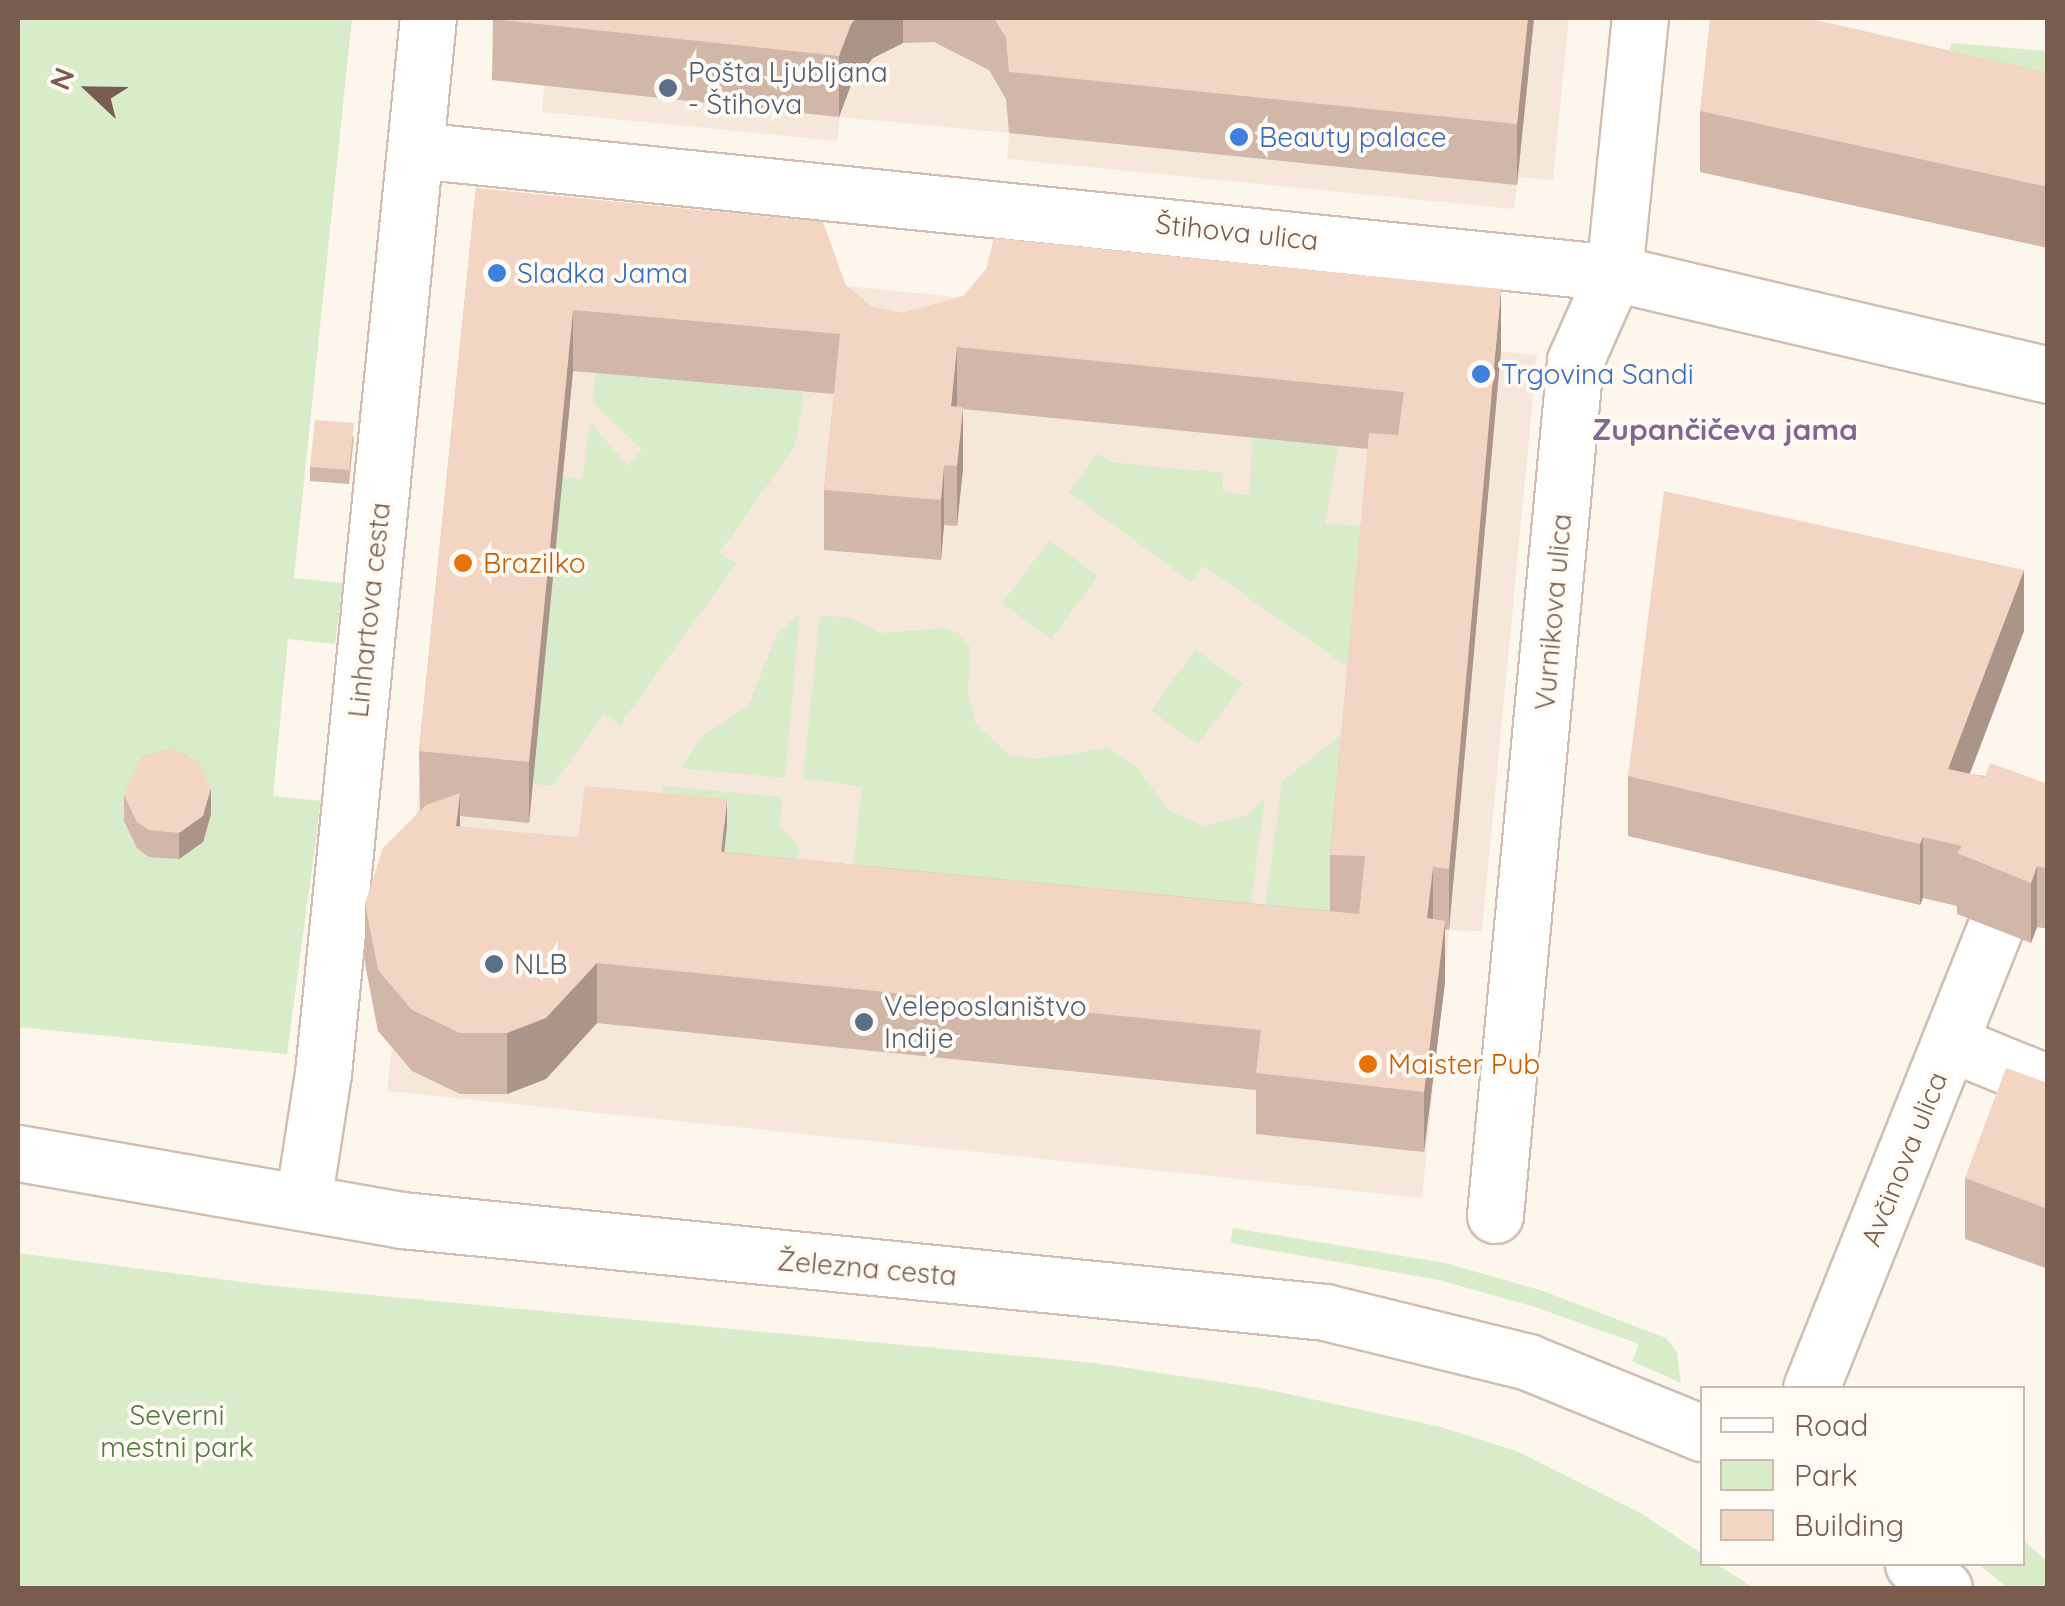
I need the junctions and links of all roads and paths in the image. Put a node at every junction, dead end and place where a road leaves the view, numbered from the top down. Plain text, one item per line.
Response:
1 (428, 18) edge
2 (1640, 18) edge
3 (416, 150) junction
4 (1614, 273) junction
5 (2048, 375) edge
6 (1995, 929) edge
7 (1950, 1043) junction
8 (2048, 1083) edge
9 (18, 1153) edge
10 (304, 1202) junction
11 (1496, 1215) dead end
12 (1812, 1386) edge
13 (1700, 1432) edge
14 (1915, 1566) edge
15 (1944, 1588) edge

1 - 3 street, Linhartova cesta
2 - 4 street, Vurnikova ulica
3 - 4 street, Štihova ulica
3 - 10 street, Linhartova cesta
4 - 5 street, Štihova ulica
4 - 11 street, Vurnikova ulica
6 - 7 street, Avčinova ulica
7 - 8 street
7 - 12 street, Avčinova ulica
9 - 10 street, Železna cesta
10 - 13 street, Železna cesta
14 - 15 street

